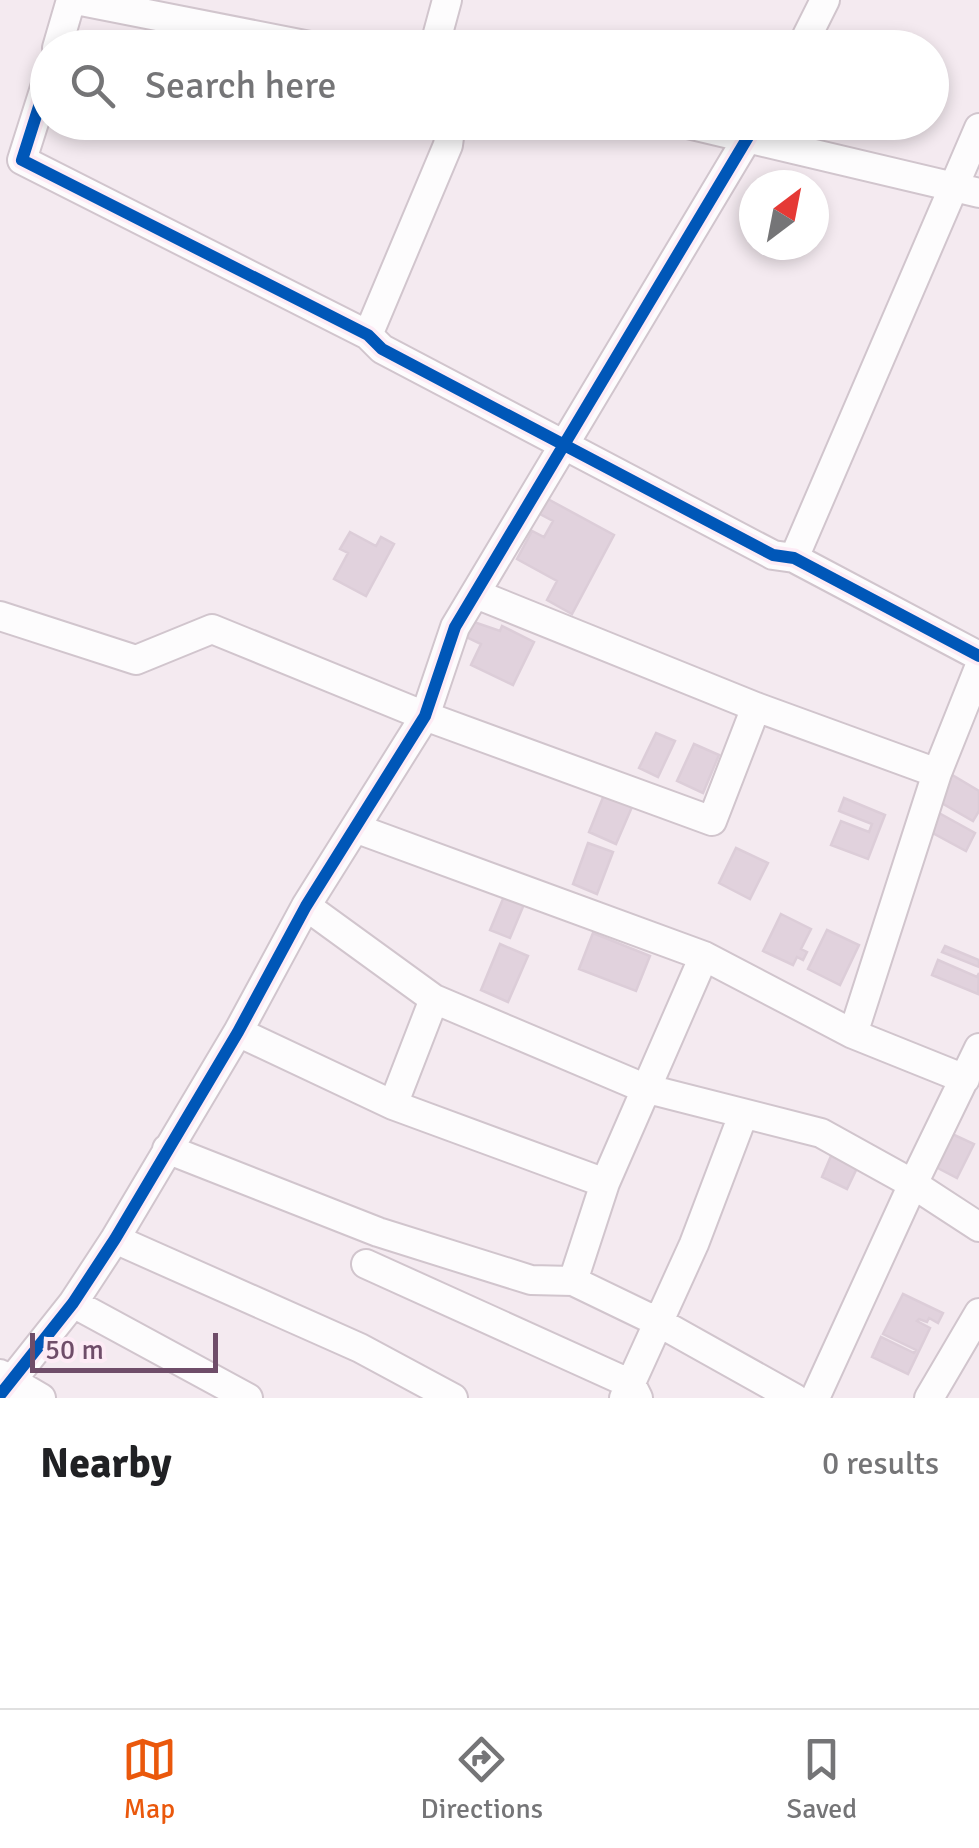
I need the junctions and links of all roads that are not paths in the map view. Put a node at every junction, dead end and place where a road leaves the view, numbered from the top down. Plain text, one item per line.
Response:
1 (74, 0) edge
2 (448, 0) edge
3 (825, 0) edge
4 (63, 30) edge
5 (228, 30) edge
6 (439, 30) edge
7 (810, 30) edge
8 (979, 128) edge
9 (30, 135) edge
10 (449, 140) edge
11 (746, 140) edge
12 (788, 140) edge
13 (967, 190) edge
14 (368, 335) junction
15 (564, 445) junction
16 (794, 558) junction
17 (476, 594) junction
18 (0, 616) edge
19 (979, 656) edge
20 (979, 668) edge
21 (756, 707) junction
22 (426, 716) junction
23 (937, 773) junction
24 (356, 828) junction
25 (306, 906) junction
26 (704, 956) junction
27 (434, 999) junction
28 (238, 1032) junction
29 (853, 1034) junction
30 (979, 1048) edge
31 (965, 1078) junction
32 (644, 1088) junction
33 (393, 1105) junction
34 (742, 1115) junction
35 (166, 1149) junction
36 (606, 1183) junction
37 (912, 1184) junction
38 (979, 1227) edge
39 (115, 1239) junction
40 (366, 1264) dead end
41 (573, 1281) junction
42 (74, 1303) junction
43 (979, 1312) edge
44 (660, 1322) junction
45 (4, 1383) edge
46 (631, 1393) edge
47 (41, 1398) edge
48 (248, 1398) edge
49 (453, 1398) edge
50 (794, 1398) edge
51 (815, 1398) edge
52 (929, 1398) edge

1 - 4 street
1 - 5 street
2 - 6 street
3 - 7 street
8 - 13 street
9 - 14 street
10 - 14 street
11 - 15 street
12 - 13 street
13 - 16 street
14 - 15 street
15 - 16 street
15 - 17 street
16 - 19 street
17 - 21 street
17 - 22 street
18 - 22 street
20 - 23 street
21 - 22 street
21 - 23 street
22 - 24 street
23 - 29 street
24 - 25 street
24 - 26 street
25 - 27 street
25 - 28 street
26 - 29 street
26 - 32 street
27 - 32 street
27 - 33 street
28 - 33 street
28 - 35 street
29 - 31 street
30 - 31 street
31 - 37 street
32 - 34 street
32 - 36 street
33 - 36 street
34 - 37 street
34 - 44 street
35 - 39 street
35 - 41 street
36 - 41 street
37 - 38 street
37 - 51 street
39 - 42 street
39 - 49 street
40 - 46 street
41 - 44 street
42 - 45 street
42 - 48 street
43 - 52 street
44 - 46 street
44 - 50 street
45 - 47 street

